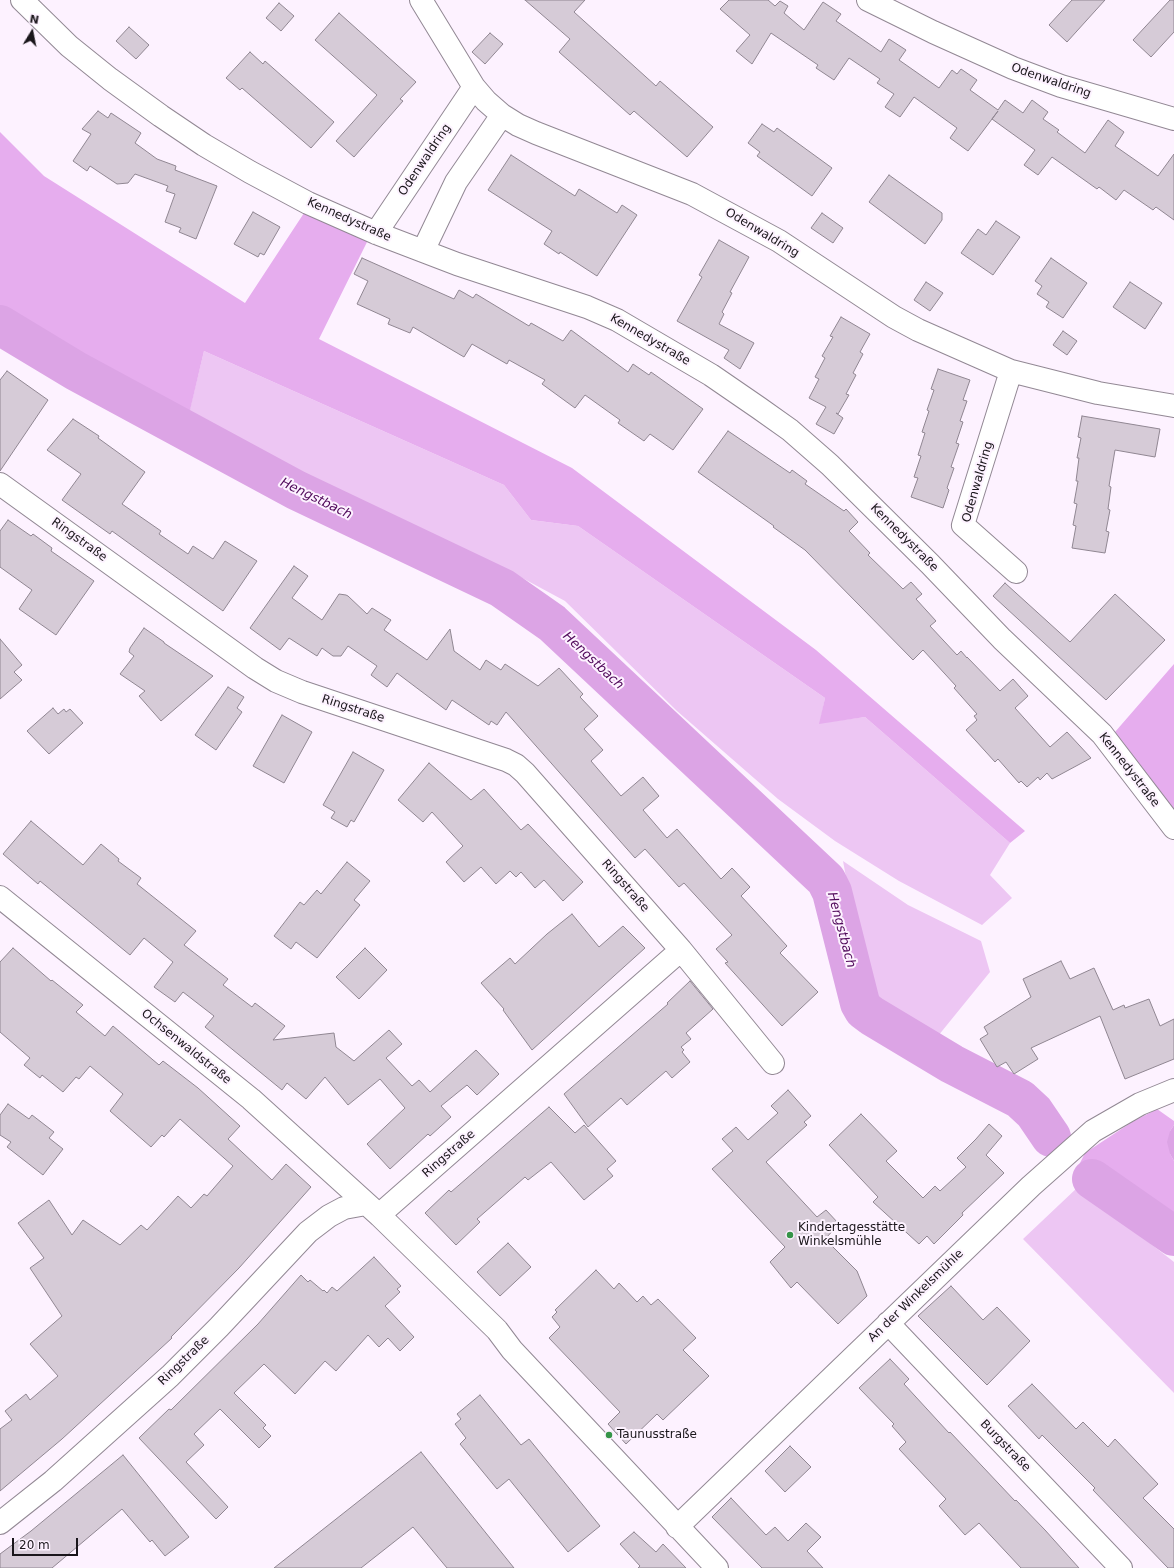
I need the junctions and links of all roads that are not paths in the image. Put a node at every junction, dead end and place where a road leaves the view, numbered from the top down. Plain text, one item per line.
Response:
1 (22, 0) edge
2 (421, 0) edge
3 (868, 0) edge
4 (474, 87) junction
5 (502, 115) junction
6 (1174, 119) edge
7 (376, 233) junction
8 (422, 251) junction
9 (1011, 371) junction
10 (1174, 406) edge
11 (0, 484) edge
12 (1016, 572) dead end
13 (1174, 828) edge
14 (0, 897) edge
15 (681, 950) junction
16 (774, 1063) dead end
17 (1174, 1090) edge
18 (373, 1210) junction
19 (888, 1323) junction
20 (0, 1523) edge
21 (677, 1527) junction
22 (717, 1568) edge
23 (1121, 1568) edge

1 - 7 street, Kennedystraße
2 - 4 street, Odenwaldring
3 - 6 street, Odenwaldring
4 - 5 street, Odenwaldring
4 - 7 street, Odenwaldring
5 - 8 street
5 - 9 street, Odenwaldring
7 - 8 street, Kennedystraße
8 - 13 street, Kennedystraße
9 - 10 street, Odenwaldring
9 - 12 street, Odenwaldring
11 - 15 street, Ringstraße
14 - 18 street, Ochsenwaldstraße
15 - 16 street, Ringstraße
15 - 18 street, Ringstraße
17 - 19 street, An der Winkelsmühle
18 - 20 street, Ringstraße
18 - 21 street
19 - 21 street, An der Winkelsmühle
19 - 23 street, Burgstraße
21 - 22 street

